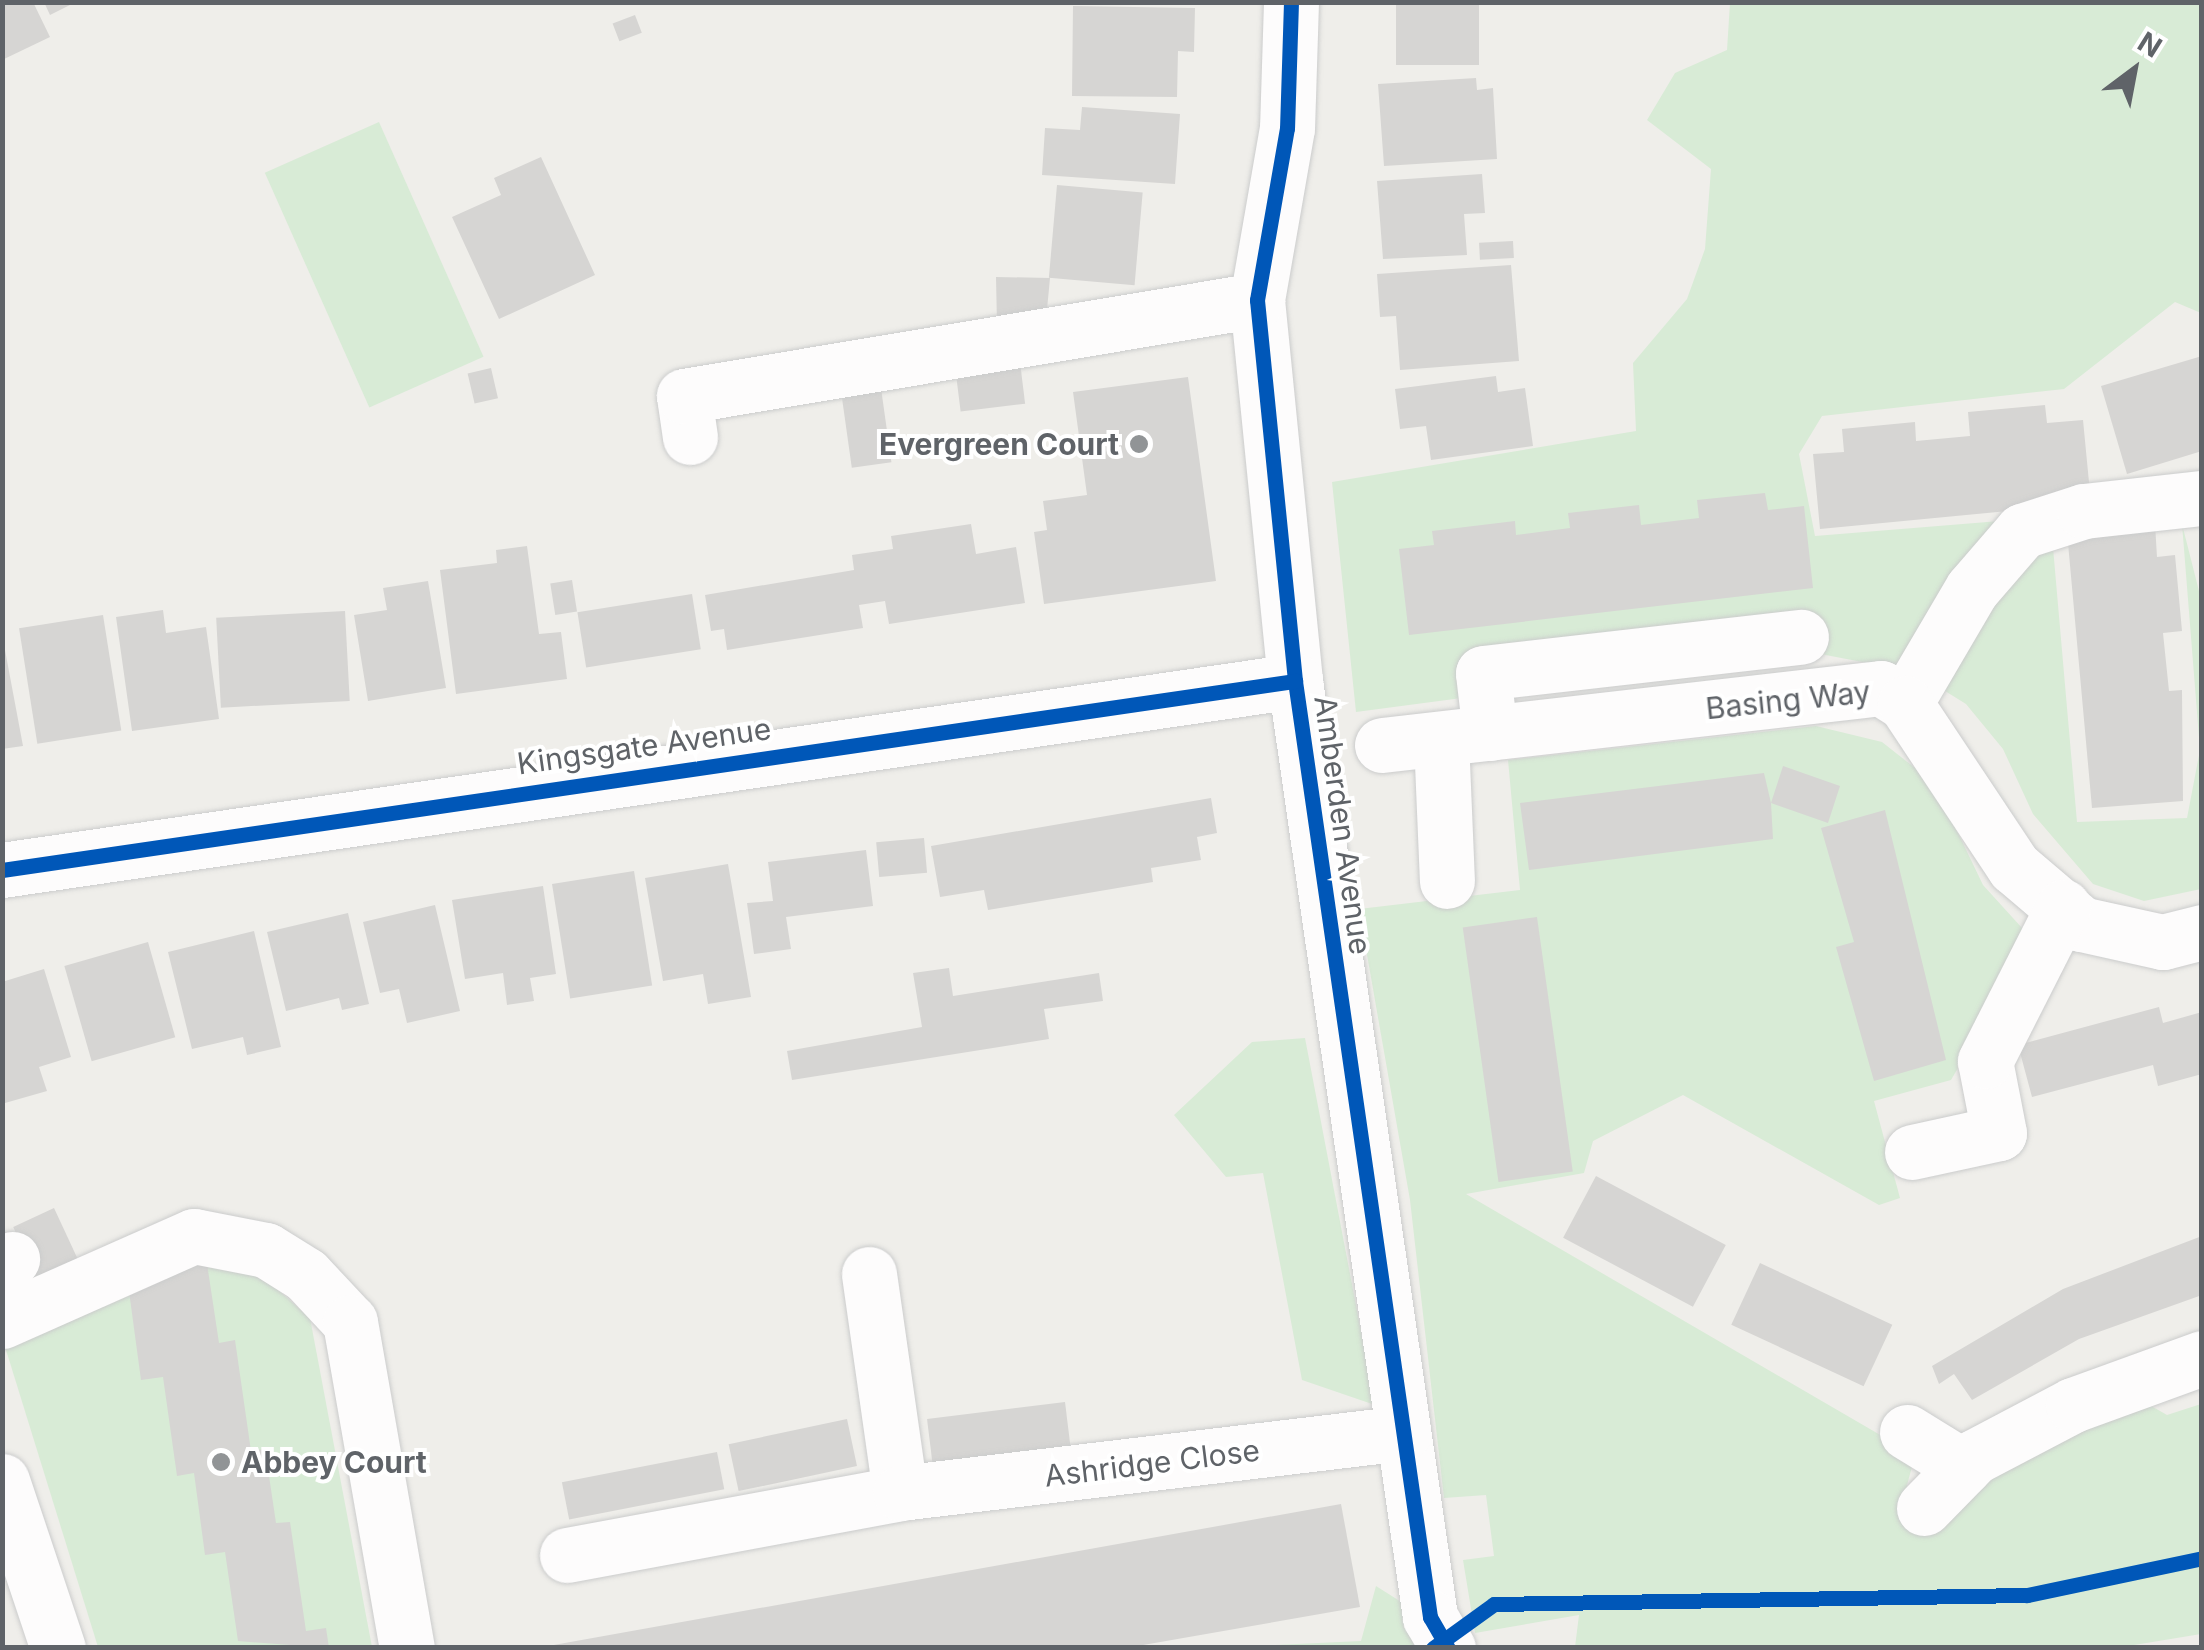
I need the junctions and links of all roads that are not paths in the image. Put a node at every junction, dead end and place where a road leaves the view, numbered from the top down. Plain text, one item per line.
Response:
1 (1291, 2) edge
2 (1257, 300) junction
3 (690, 437) dead end
4 (2202, 498) edge
5 (1801, 637) dead end
6 (1294, 681) junction
7 (1904, 703) junction
8 (1465, 736) junction
9 (1382, 746) dead end
10 (2, 870) edge
11 (1447, 881) dead end
12 (2063, 907) junction
13 (2202, 932) edge
14 (1912, 1152) dead end
15 (870, 1274) dead end
16 (2, 1321) edge
17 (2202, 1358) edge
18 (1403, 1432) junction
19 (1908, 1432) dead end
20 (1964, 1467) junction
21 (2, 1480) edge
22 (900, 1494) junction
23 (1924, 1508) dead end
24 (567, 1555) dead end
25 (58, 1648) edge
26 (408, 1648) edge
27 (1448, 1648) edge

1 - 2 street, Amberden Avenue
2 - 3 street
2 - 6 street, Amberden Avenue
4 - 7 street
5 - 8 street
6 - 10 street, Kingsgate Avenue
6 - 18 street, Amberden Avenue
7 - 8 street, Basing Way
7 - 12 street, Basing Way
8 - 9 street, Basing Way
8 - 11 street
12 - 13 street, Basing Way
12 - 14 street
15 - 22 street
16 - 26 street
17 - 20 street
18 - 22 street, Ashridge Close
18 - 27 street, Amberden Avenue
19 - 20 street
20 - 23 street
21 - 25 street
22 - 24 street, Ashridge Close

